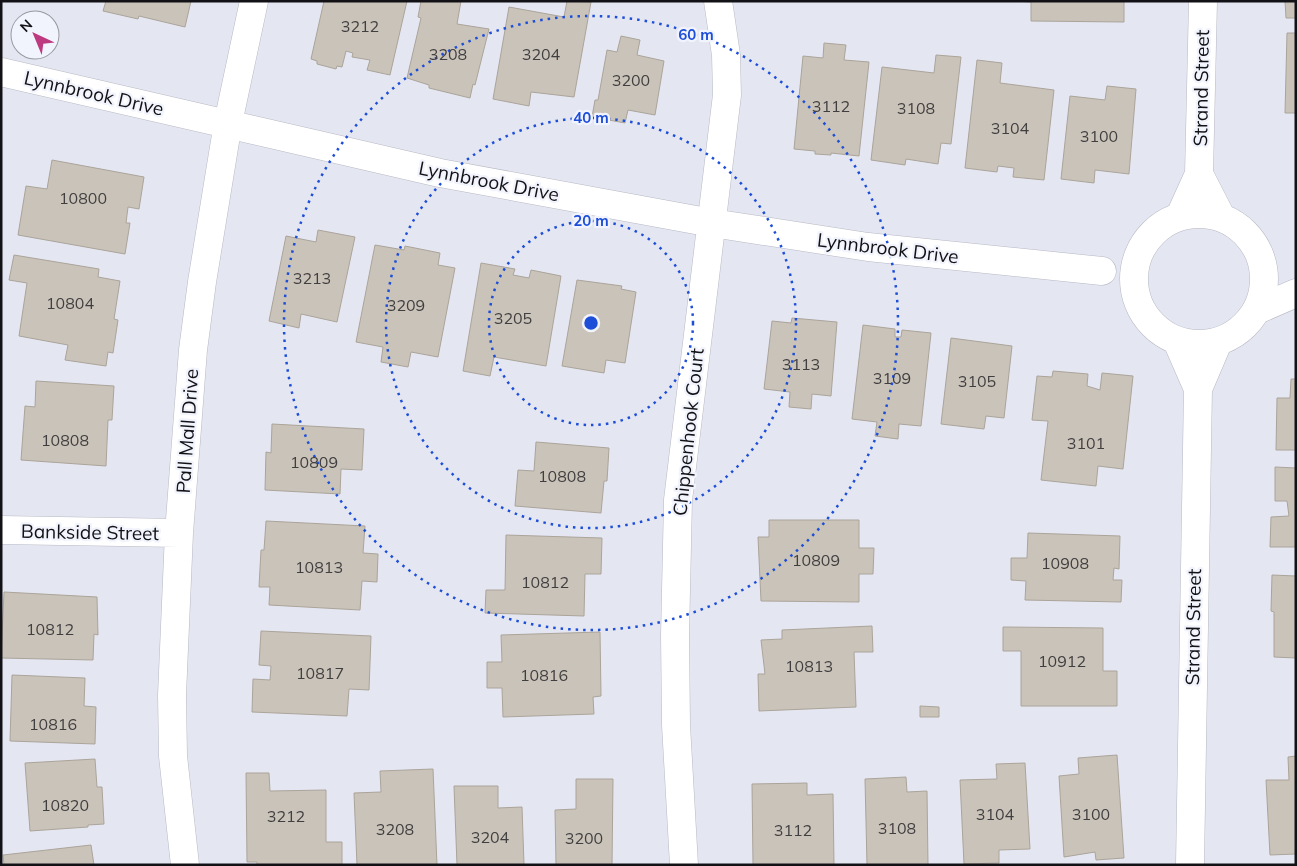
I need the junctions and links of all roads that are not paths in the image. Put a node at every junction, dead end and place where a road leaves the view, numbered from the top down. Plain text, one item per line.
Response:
1 (254, 1) edge
2 (718, 1) edge
3 (1203, 1) edge
4 (1, 72) edge
5 (228, 123) junction
6 (1199, 174) junction
7 (1180, 216) junction
8 (1220, 217) junction
9 (712, 223) junction
10 (1138, 254) junction
11 (1263, 262) junction
12 (1102, 271) junction
13 (1296, 286) edge
14 (1296, 293) edge
15 (1136, 295) junction
16 (1257, 310) junction
17 (1177, 341) junction
18 (1218, 342) junction
19 (1198, 389) junction
20 (1, 530) edge
21 (179, 533) junction
22 (185, 865) edge
23 (684, 865) edge
24 (1190, 865) edge

1 - 5 street, Pall Mall Drive
2 - 9 street, Chippenhook Court
3 - 6 street, Strand Street
4 - 5 street, Lynnbrook Drive
5 - 9 street, Lynnbrook Drive
5 - 21 street, Pall Mall Drive
6 - 7 street, Strand Street
6 - 8 street, Strand Street
7 - 8 street
7 - 10 street
8 - 11 street
9 - 12 street, Lynnbrook Drive
9 - 23 street, Chippenhook Court
10 - 12 street
10 - 15 street
11 - 13 street
11 - 16 street
12 - 15 street, Lynnbrook Drive
14 - 16 street
15 - 17 street
16 - 18 street
17 - 18 street
17 - 19 street, Strand Street
18 - 19 street, Strand Street
19 - 24 street, Strand Street
20 - 21 street, Bankside Street
21 - 22 street, Pall Mall Drive

